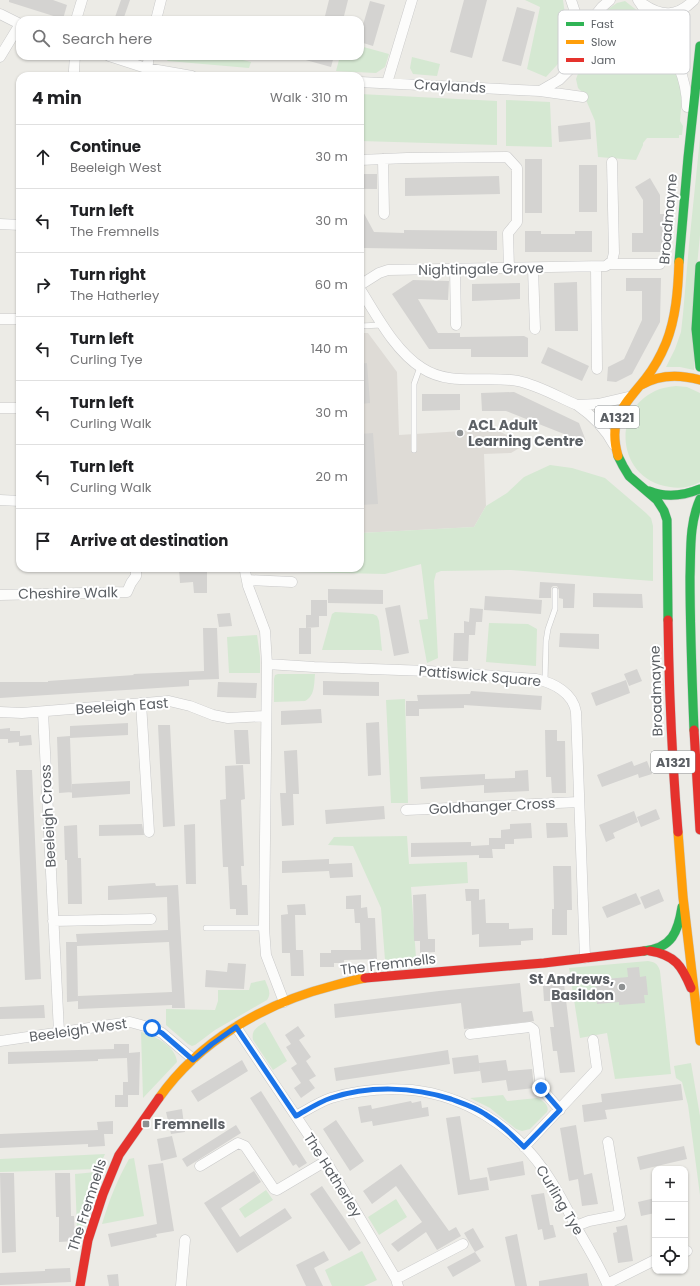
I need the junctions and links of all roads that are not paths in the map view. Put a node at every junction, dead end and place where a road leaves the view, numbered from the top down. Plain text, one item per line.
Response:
1 (80, 0) edge
2 (160, 0) edge
3 (412, 0) edge
4 (571, 0) edge
5 (610, 0) edge
6 (694, 0) edge
7 (639, 1) edge
8 (574, 10) edge
9 (600, 10) edge
10 (645, 10) edge
11 (652, 10) edge
12 (680, 10) edge
13 (0, 14) edge
14 (77, 16) edge
15 (157, 16) edge
16 (16, 22) edge
17 (16, 30) edge
18 (700, 46) edge
19 (0, 56) edge
20 (75, 60) edge
21 (118, 60) edge
22 (148, 60) edge
23 (74, 72) edge
24 (146, 72) edge
25 (565, 74) edge
26 (682, 74) edge
27 (364, 82) edge
28 (387, 83) junction
29 (540, 91) junction
30 (583, 97) dead end
31 (383, 159) junction
32 (364, 160) edge
33 (612, 162) dead end
34 (685, 188) junction
35 (384, 214) dead end
36 (0, 224) edge
37 (16, 225) edge
38 (660, 264) dead end
39 (604, 266) junction
40 (700, 266) edge
41 (533, 268) junction
42 (509, 269) junction
43 (455, 270) junction
44 (364, 282) edge
45 (364, 296) edge
46 (0, 319) edge
47 (16, 319) edge
48 (382, 325) junction
49 (456, 325) dead end
50 (364, 326) edge
51 (535, 329) dead end
52 (420, 367) junction
53 (700, 367) edge
54 (597, 369) dead end
55 (700, 380) edge
56 (638, 386) junction
57 (628, 397) junction
58 (577, 405) junction
59 (0, 408) edge
60 (16, 408) edge
61 (414, 450) dead end
62 (618, 454) junction
63 (700, 489) edge
64 (646, 490) junction
65 (700, 499) edge
66 (0, 500) edge
67 (16, 501) edge
68 (136, 572) edge
69 (292, 582) dead end
70 (555, 590) dead end
71 (0, 594) edge
72 (267, 664) junction
73 (545, 681) junction
74 (141, 704) junction
75 (0, 712) edge
76 (43, 712) junction
77 (266, 716) junction
78 (579, 802) junction
79 (406, 810) dead end
80 (700, 830) edge
81 (149, 832) dead end
82 (683, 897) junction
83 (151, 919) dead end
84 (53, 921) junction
85 (206, 928) dead end
86 (264, 928) junction
87 (648, 951) junction
88 (585, 958) junction
89 (284, 1002) junction
90 (696, 1010) junction
91 (236, 1027) junction
92 (59, 1032) junction
93 (470, 1034) dead end
94 (593, 1040) dead end
95 (0, 1041) edge
96 (700, 1041) edge
97 (193, 1060) junction
98 (560, 1110) junction
99 (296, 1116) junction
100 (608, 1142) dead end
101 (524, 1147) junction
102 (326, 1161) junction
103 (200, 1166) dead end
104 (576, 1226) junction
105 (185, 1240) dead end
106 (463, 1244) dead end
107 (652, 1262) edge
108 (397, 1283) edge
109 (608, 1285) edge
110 (80, 1286) edge
111 (182, 1286) edge

1 - 14 street
2 - 15 street
3 - 28 street
4 - 8 street
5 - 9 street
6 - 12 street
7 - 10 street
7 - 11 street
13 - 16 street
17 - 19 street
18 - 34 main road, Broadmayne / A1321
20 - 23 street
21 - 24 street
22 - 24 street
25 - 29 street
26 - 34 street
27 - 28 street, Craylands
28 - 29 street, Craylands
29 - 30 street, Craylands
31 - 32 street
31 - 35 street
31 - 42 street
33 - 39 street
34 - 56 main road, Broadmayne / A1321
36 - 37 street
38 - 39 street, Nightingale Grove
39 - 41 street, Nightingale Grove
39 - 54 street
40 - 53 main road
41 - 42 street, Nightingale Grove
41 - 51 street
42 - 43 street, Nightingale Grove
43 - 44 street, Nightingale Grove
43 - 49 street
45 - 48 street
46 - 47 street
48 - 50 lane
48 - 52 street
52 - 58 street
52 - 61 lane
55 - 56 main road, Broadmayne / A1321
56 - 57 main road, Broadmayne / A1321
57 - 58 street
57 - 62 main road, Broadmayne / A1321
58 - 62 street
59 - 60 street
62 - 64 main road, Broadmayne / A1321
63 - 64 main road, Broadmayne / A1321
64 - 82 main road, Broadmayne / A1321
65 - 80 main road, A1321
66 - 67 street
68 - 71 street, Cheshire Walk
69 - 72 street
70 - 73 lane
72 - 73 street, Pattiswick Square
72 - 77 street
73 - 78 street, Pattiswick Square
74 - 76 street, Beeleigh East
74 - 77 street, Beeleigh East
74 - 81 street
75 - 76 street, Beeleigh East
76 - 84 street, Beeleigh Cross
77 - 86 street
78 - 79 street, Goldhanger Cross
78 - 88 street, Pattiswick Square
82 - 87 main road, The Fremnells
82 - 90 main road, Broadmayne / A1321
83 - 84 street
84 - 92 street, Beeleigh Cross
85 - 86 lane
86 - 89 street
87 - 88 main road, The Fremnells
87 - 90 main road, The Fremnells
88 - 89 main road, The Fremnells
89 - 91 main road, The Fremnells
90 - 96 main road, Broadmayne / A1321
91 - 97 main road, The Fremnells
91 - 99 street, The Hatherley
92 - 95 street, Beeleigh West
92 - 97 street, Beeleigh West
93 - 98 street
94 - 98 street
97 - 110 main road, The Fremnells
98 - 101 street
99 - 101 street, Curling Tye
99 - 102 street, The Hatherley
100 - 104 street
101 - 104 street, Curling Tye
102 - 103 street
102 - 108 street, The Hatherley
104 - 109 street, Curling Tye
105 - 111 street
106 - 108 street
107 - 109 street

